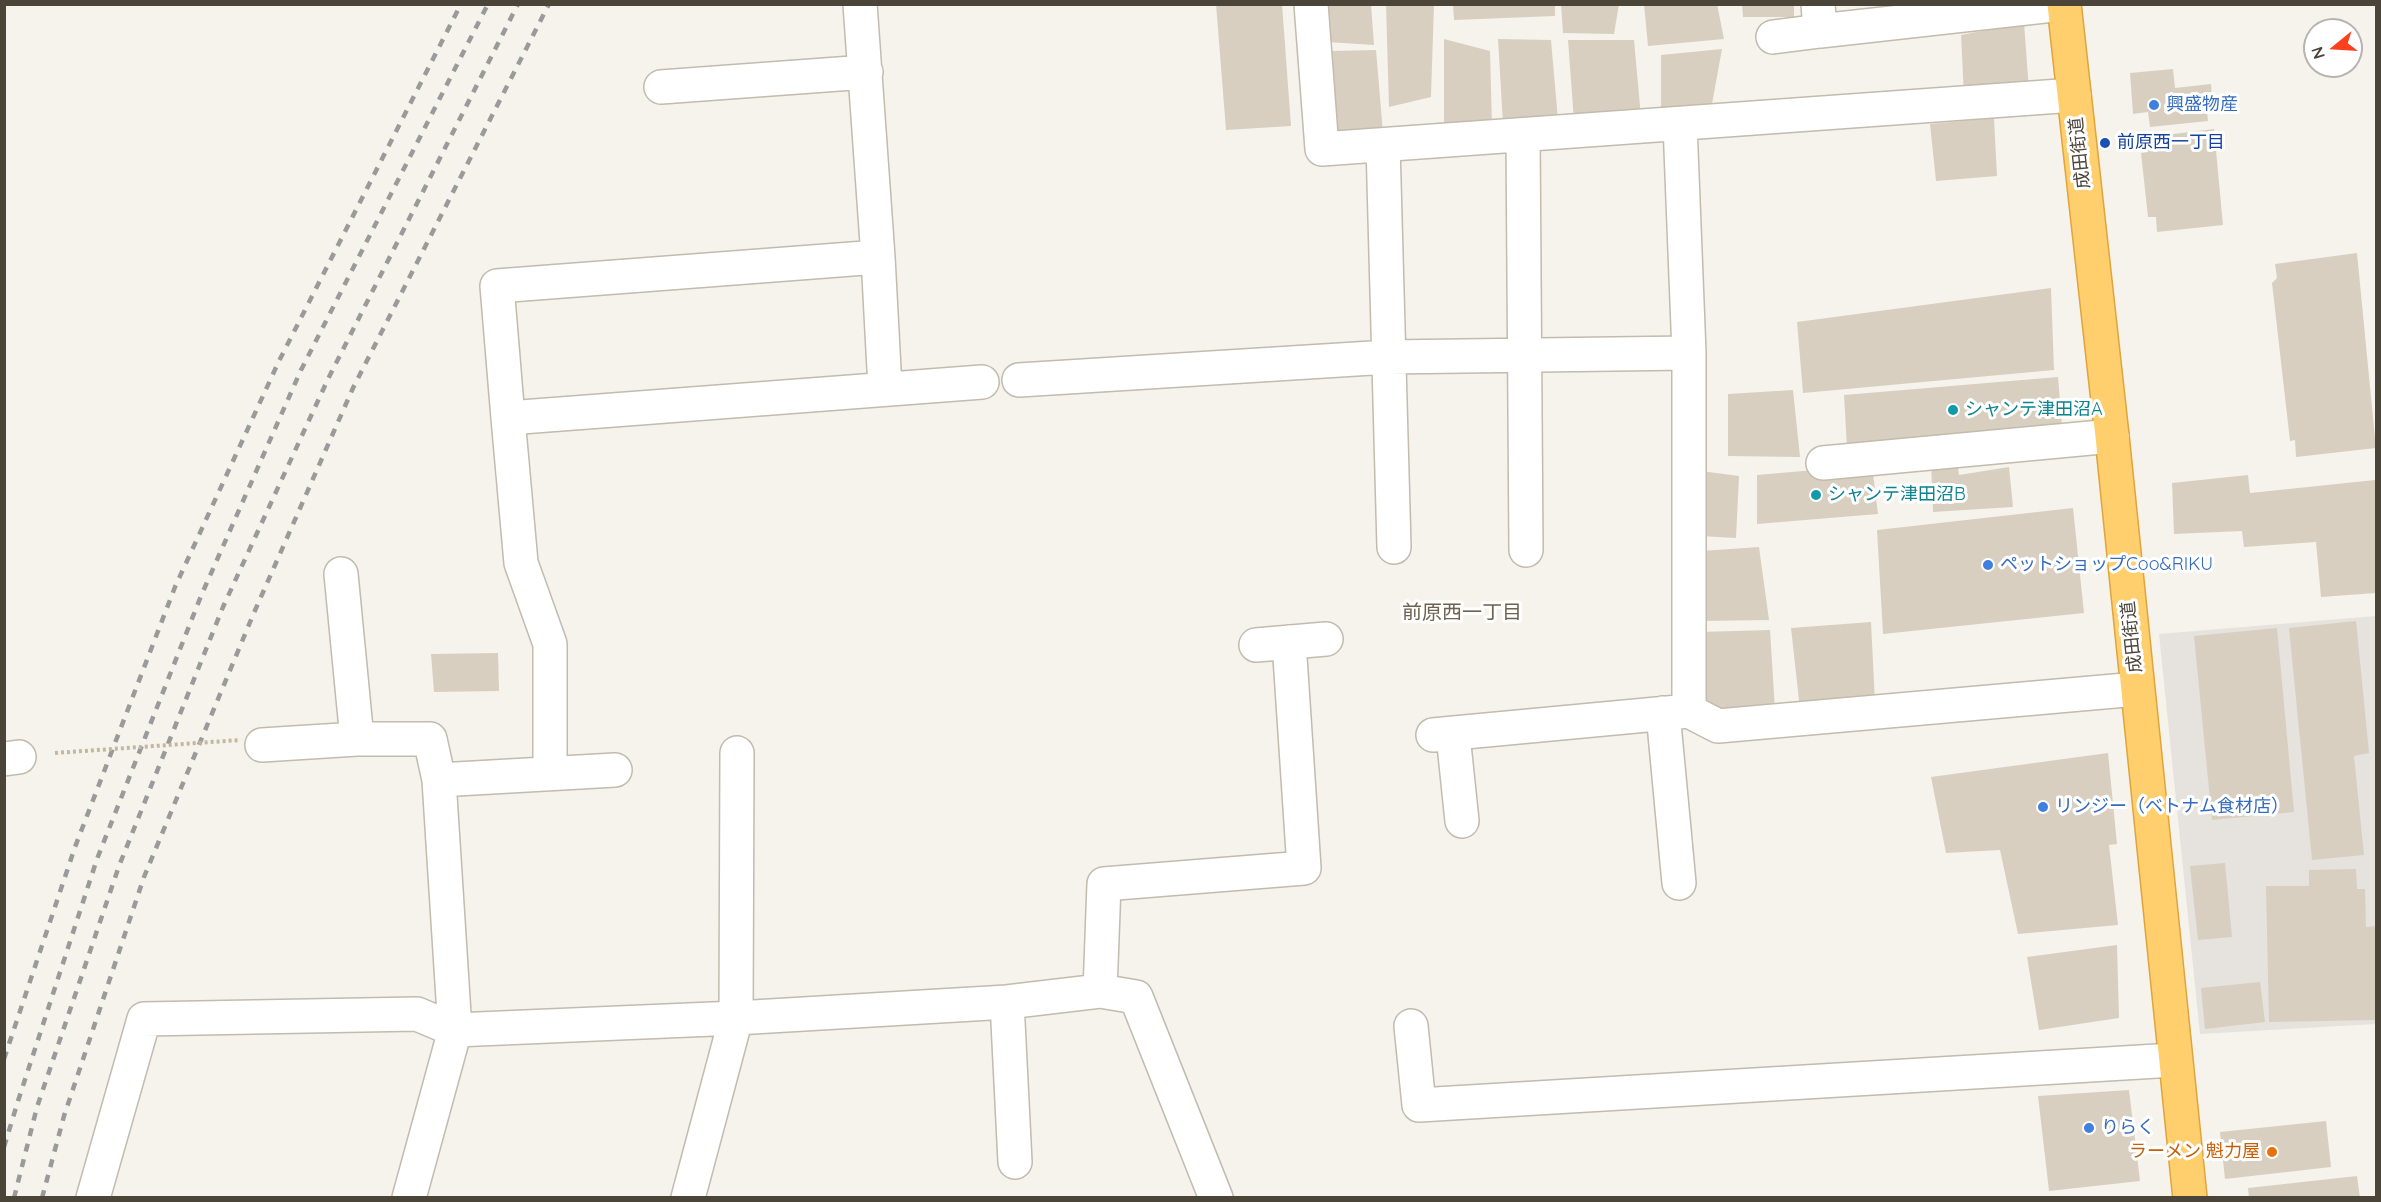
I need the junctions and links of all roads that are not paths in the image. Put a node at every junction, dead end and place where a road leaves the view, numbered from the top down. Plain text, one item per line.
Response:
1 (860, 4) edge
2 (1311, 4) edge
3 (2063, 4) edge
4 (1819, 18) edge
5 (1773, 37) dead end
6 (866, 72) junction
7 (661, 87) dead end
8 (2074, 95) junction
9 (1680, 124) junction
10 (1523, 135) junction
11 (1383, 145) junction
12 (878, 256) junction
13 (1689, 353) junction
14 (1523, 355) junction
15 (1388, 357) junction
16 (1019, 380) dead end
17 (982, 382) dead end
18 (885, 388) junction
19 (508, 418) junction
20 (2112, 436) junction
21 (1823, 463) dead end
22 (1394, 548) dead end
23 (1526, 550) dead end
24 (341, 574) dead end
25 (1326, 639) dead end
26 (1289, 642) junction
27 (1256, 645) dead end
28 (2137, 689) junction
29 (1676, 712) junction
30 (357, 739) junction
31 (251, 742) road end
32 (737, 753) dead end
33 (615, 770) dead end
34 (550, 773) junction
35 (439, 780) junction
36 (1462, 820) dead end
37 (1679, 883) dead end
38 (1100, 991) junction
39 (1007, 1002) junction
40 (736, 1018) junction
41 (1411, 1026) dead end
42 (455, 1030) junction
43 (2174, 1060) junction
44 (1015, 1162) dead end
45 (93, 1197) edge
46 (409, 1197) edge
47 (688, 1197) edge
48 (1216, 1197) edge
49 (2190, 1197) edge

1 - 6 street
2 - 11 street
3 - 4 street
3 - 8 highway, 成田街道
4 - 5 street
6 - 7 street
6 - 12 street
8 - 9 street
8 - 20 highway, 成田街道
9 - 10 street
9 - 13 street
10 - 11 street
10 - 14 street
11 - 15 street
12 - 18 street
12 - 19 street
13 - 14 street
13 - 29 street
14 - 15 street
14 - 23 street
15 - 16 street
15 - 22 street
17 - 18 street
18 - 19 street
19 - 34 street
20 - 21 street
20 - 28 highway, 成田街道
24 - 30 street
25 - 26 street
26 - 27 street
26 - 38 street
28 - 29 street
28 - 43 highway, 成田街道
29 - 36 street
29 - 37 street
30 - 31 street
30 - 35 street
32 - 40 street
33 - 34 street
34 - 35 street
35 - 42 street
38 - 39 street
38 - 48 street
39 - 40 street
39 - 44 street
40 - 42 street
40 - 47 street
41 - 43 street
42 - 45 street
42 - 46 street
43 - 49 highway, 成田街道

